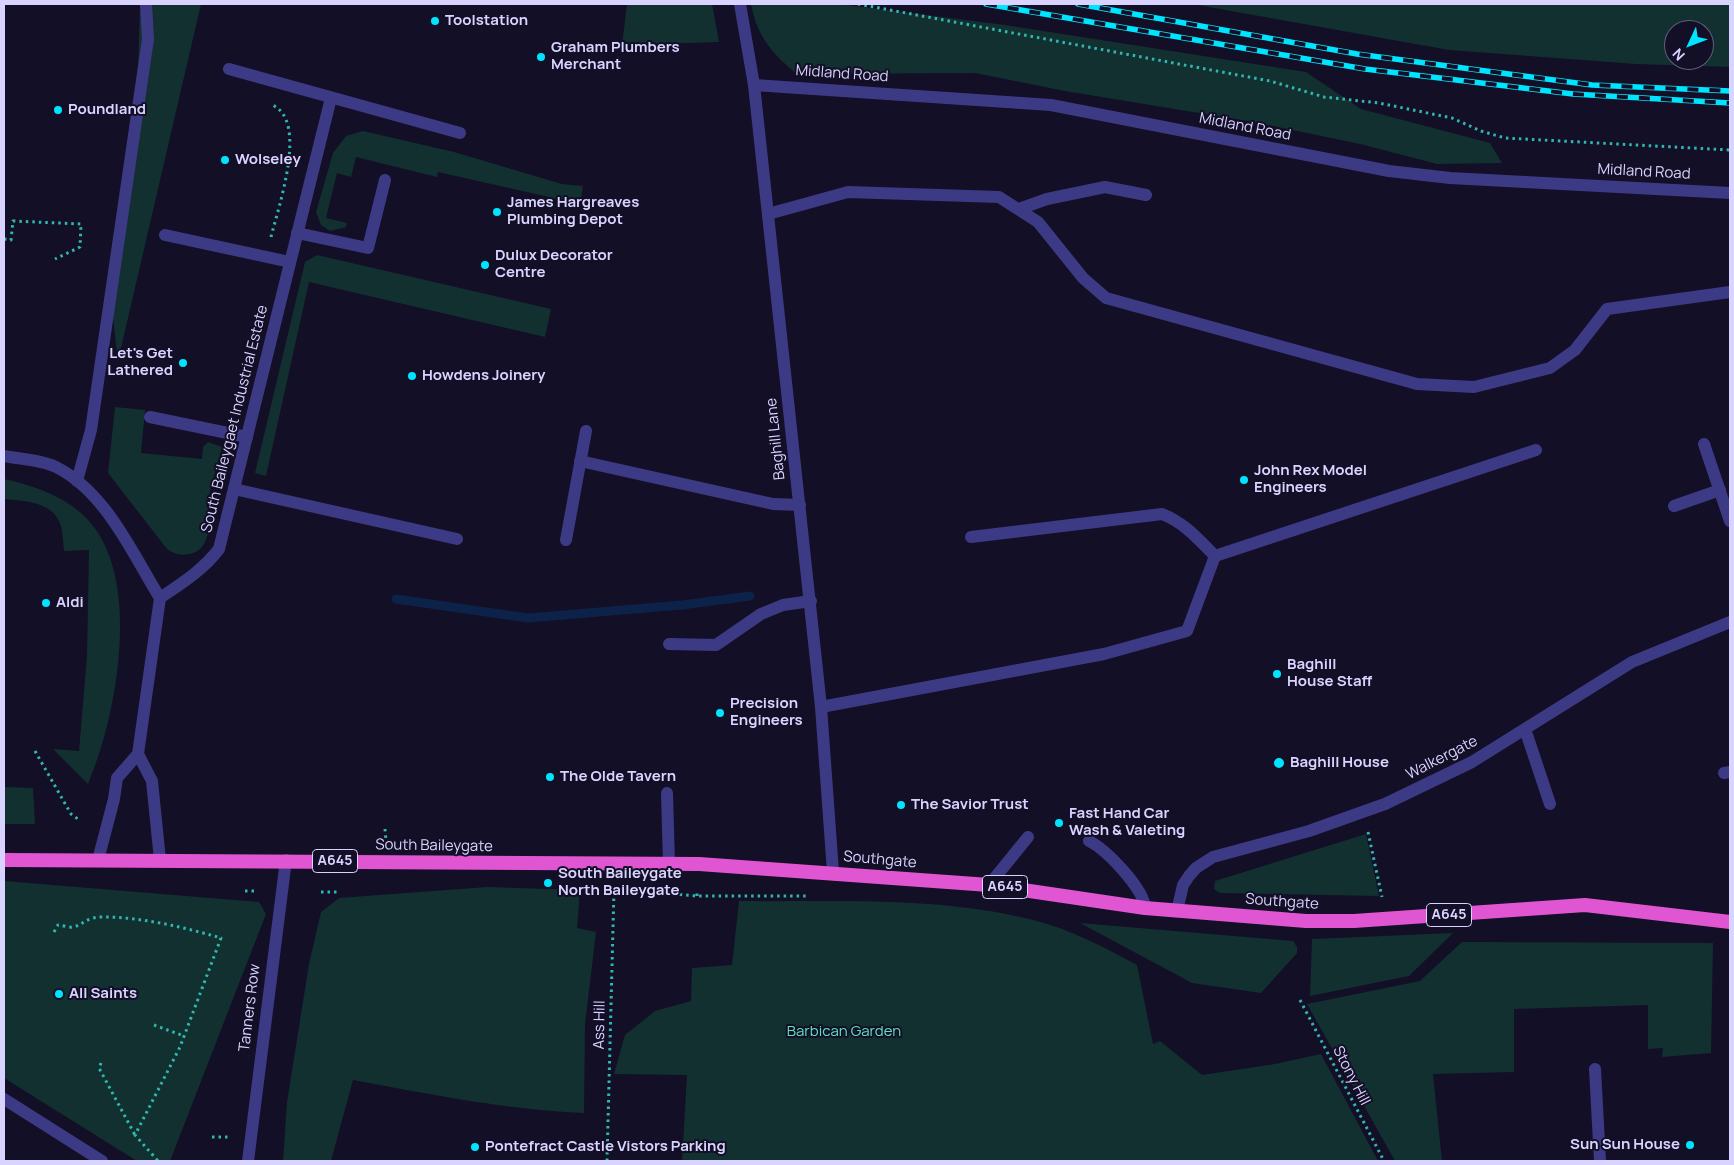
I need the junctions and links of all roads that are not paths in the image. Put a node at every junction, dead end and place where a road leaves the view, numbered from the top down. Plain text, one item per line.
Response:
1 (146, 4) edge
2 (740, 4) edge
3 (229, 69) dead end
4 (754, 85) junction
5 (331, 98) junction
6 (460, 133) dead end
7 (385, 180) dead end
8 (1730, 194) edge
9 (1146, 196) dead end
10 (1019, 210) junction
11 (768, 214) junction
12 (297, 234) junction
13 (165, 235) dead end
14 (290, 262) junction
15 (1730, 292) edge
16 (150, 417) dead end
17 (586, 431) dead end
18 (247, 437) junction
19 (1704, 444) dead end
20 (1536, 450) dead end
21 (4, 456) edge
22 (580, 461) junction
23 (77, 481) junction
24 (234, 489) junction
25 (1720, 490) junction
26 (800, 505) junction
27 (1674, 506) dead end
28 (1730, 521) edge
29 (971, 537) dead end
30 (457, 539) dead end
31 (566, 540) dead end
32 (1215, 556) junction
33 (160, 598) junction
34 (811, 601) junction
35 (1730, 622) edge
36 (669, 644) dead end
37 (822, 707) junction
38 (1523, 731) junction
39 (138, 754) junction
40 (667, 793) dead end
41 (1550, 804) dead end
42 (1028, 838) dead end
43 (1089, 841) dead end
44 (4, 860) edge
45 (98, 860) junction
46 (160, 860) junction
47 (286, 860) junction
48 (669, 864) junction
49 (833, 872) junction
50 (989, 885) junction
51 (1145, 908) junction
52 (1177, 911) junction
53 (1730, 922) edge
54 (1595, 1069) dead end
55 (4, 1099) edge
56 (102, 1161) edge
57 (248, 1161) edge
58 (1600, 1161) edge

1 - 23 street
2 - 4 street, Baghill Lane
3 - 5 street
4 - 8 street, Midland Road
4 - 11 street, Baghill Lane
5 - 6 street
5 - 12 street, South Baileygaet Industrial Estate
7 - 12 street
9 - 10 street
10 - 11 street
10 - 15 street
11 - 26 street, Baghill Lane
12 - 14 street, South Baileygaet Industrial Estate
13 - 14 street
14 - 18 street, South Baileygaet Industrial Estate
16 - 18 street
17 - 22 street
18 - 24 street, South Baileygaet Industrial Estate
19 - 25 street
20 - 32 street
21 - 23 street
22 - 26 street
22 - 31 street
23 - 33 street
24 - 30 street
24 - 33 street, South Baileygaet Industrial Estate
25 - 27 street
25 - 28 street
26 - 34 street, Baghill Lane
29 - 32 street
32 - 37 street
33 - 39 street
34 - 36 street
34 - 37 street, Baghill Lane
35 - 38 street, Walkergate
37 - 49 street, Baghill Lane
38 - 41 street
38 - 52 street, Walkergate
39 - 45 street
39 - 46 street
40 - 48 street
42 - 50 street
43 - 51 street
44 - 45 highway, South Baileygate / A645
45 - 46 highway, South Baileygate / A645
46 - 47 highway, South Baileygate / A645
47 - 48 highway, South Baileygate / A645
47 - 57 street, Tanners Row
48 - 49 highway, South Baileygate / A645
49 - 50 highway, Southgate / A645
50 - 51 highway, Southgate / A645
51 - 52 highway, Southgate / A645
52 - 53 highway, Southgate / A645
54 - 58 street
55 - 56 street

